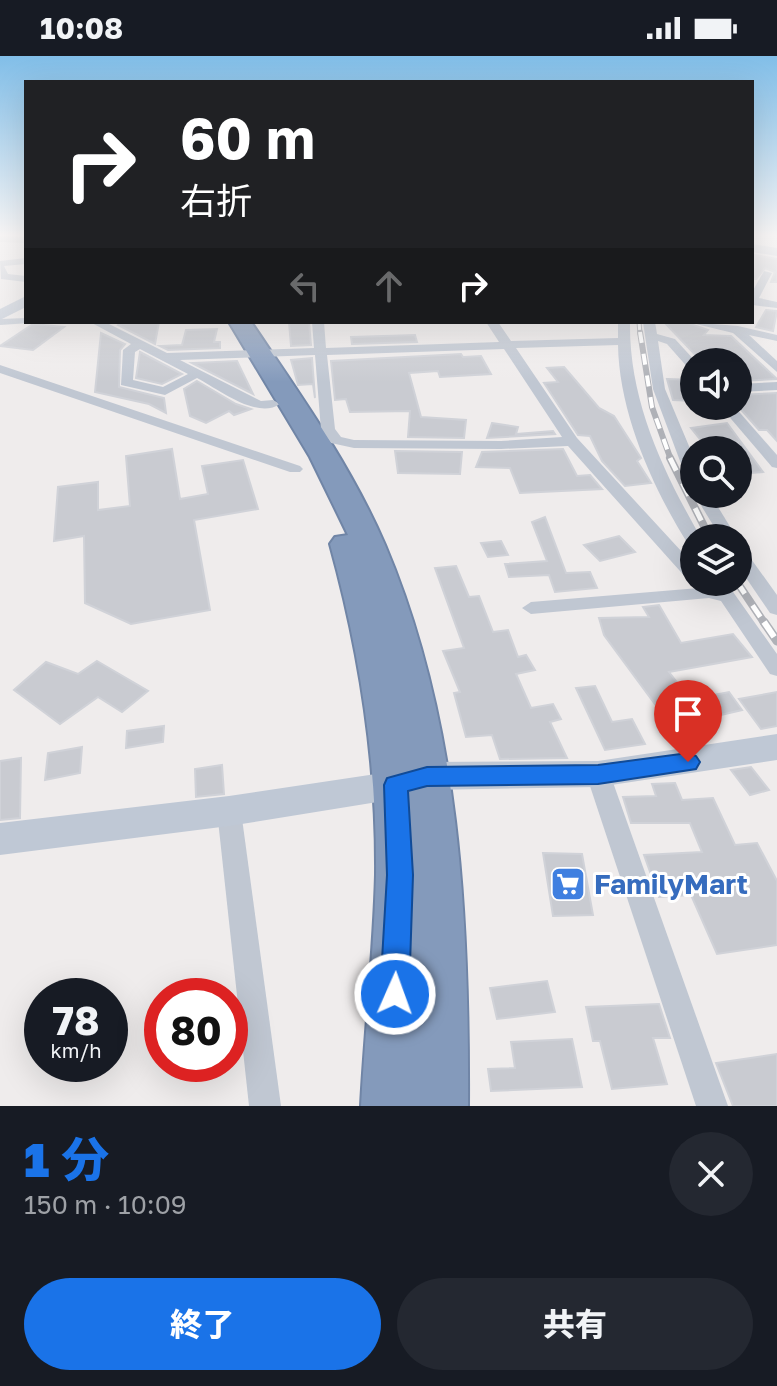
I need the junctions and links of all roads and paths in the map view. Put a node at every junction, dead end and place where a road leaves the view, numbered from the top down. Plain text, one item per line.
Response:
1 (754, 301) edge
2 (24, 302) edge
3 (777, 305) edge
4 (1, 315) edge
5 (24, 321) edge
6 (100, 324) edge
7 (224, 324) edge
8 (318, 324) edge
9 (493, 324) edge
10 (624, 324) edge
11 (717, 324) edge
12 (740, 326) edge
13 (649, 329) edge
14 (777, 338) edge
15 (622, 341) junction
16 (248, 344) edge
17 (506, 344) junction
18 (138, 345) junction
19 (680, 351) edge
20 (320, 352) junction
21 (164, 357) junction
22 (777, 368) edge
23 (0, 369) edge
24 (196, 374) junction
25 (777, 386) edge
26 (752, 387) edge
27 (273, 404) junction
28 (739, 420) edge
29 (572, 441) junction
30 (680, 442) edge
31 (312, 445) junction
32 (777, 464) edge
33 (685, 524) edge
34 (680, 561) edge
35 (752, 568) edge
36 (768, 586) edge
37 (680, 592) edge
38 (719, 596) edge
39 (531, 608) dead end
40 (777, 609) edge
41 (777, 669) edge
42 (777, 747) edge
43 (598, 774) junction
44 (411, 781) junction
45 (229, 811) junction
46 (0, 839) edge
47 (265, 1106) edge
48 (391, 1106) edge
49 (438, 1106) edge
50 (712, 1106) edge

1 - 3 street
2 - 4 street
4 - 5 street
6 - 18 street
7 - 16 highway
8 - 20 street
9 - 17 street
10 - 15 street
11 - 12 street
12 - 14 street
12 - 22 street
13 - 19 street
13 - 30 street
15 - 17 street
15 - 33 street
16 - 20 street
16 - 21 street
16 - 27 highway
16 - 31 highway
17 - 20 street
17 - 29 street
18 - 21 street
18 - 24 street
20 - 31 street
21 - 24 street
23 - 31 street
24 - 27 street
25 - 26 street
27 - 44 highway
28 - 32 street
29 - 31 street
29 - 34 street
31 - 44 highway
35 - 36 street
36 - 40 street
37 - 39 street
38 - 41 street
42 - 43 street
43 - 44 street
43 - 50 street
44 - 45 street
44 - 48 highway
44 - 49 highway
45 - 46 street
45 - 47 street

